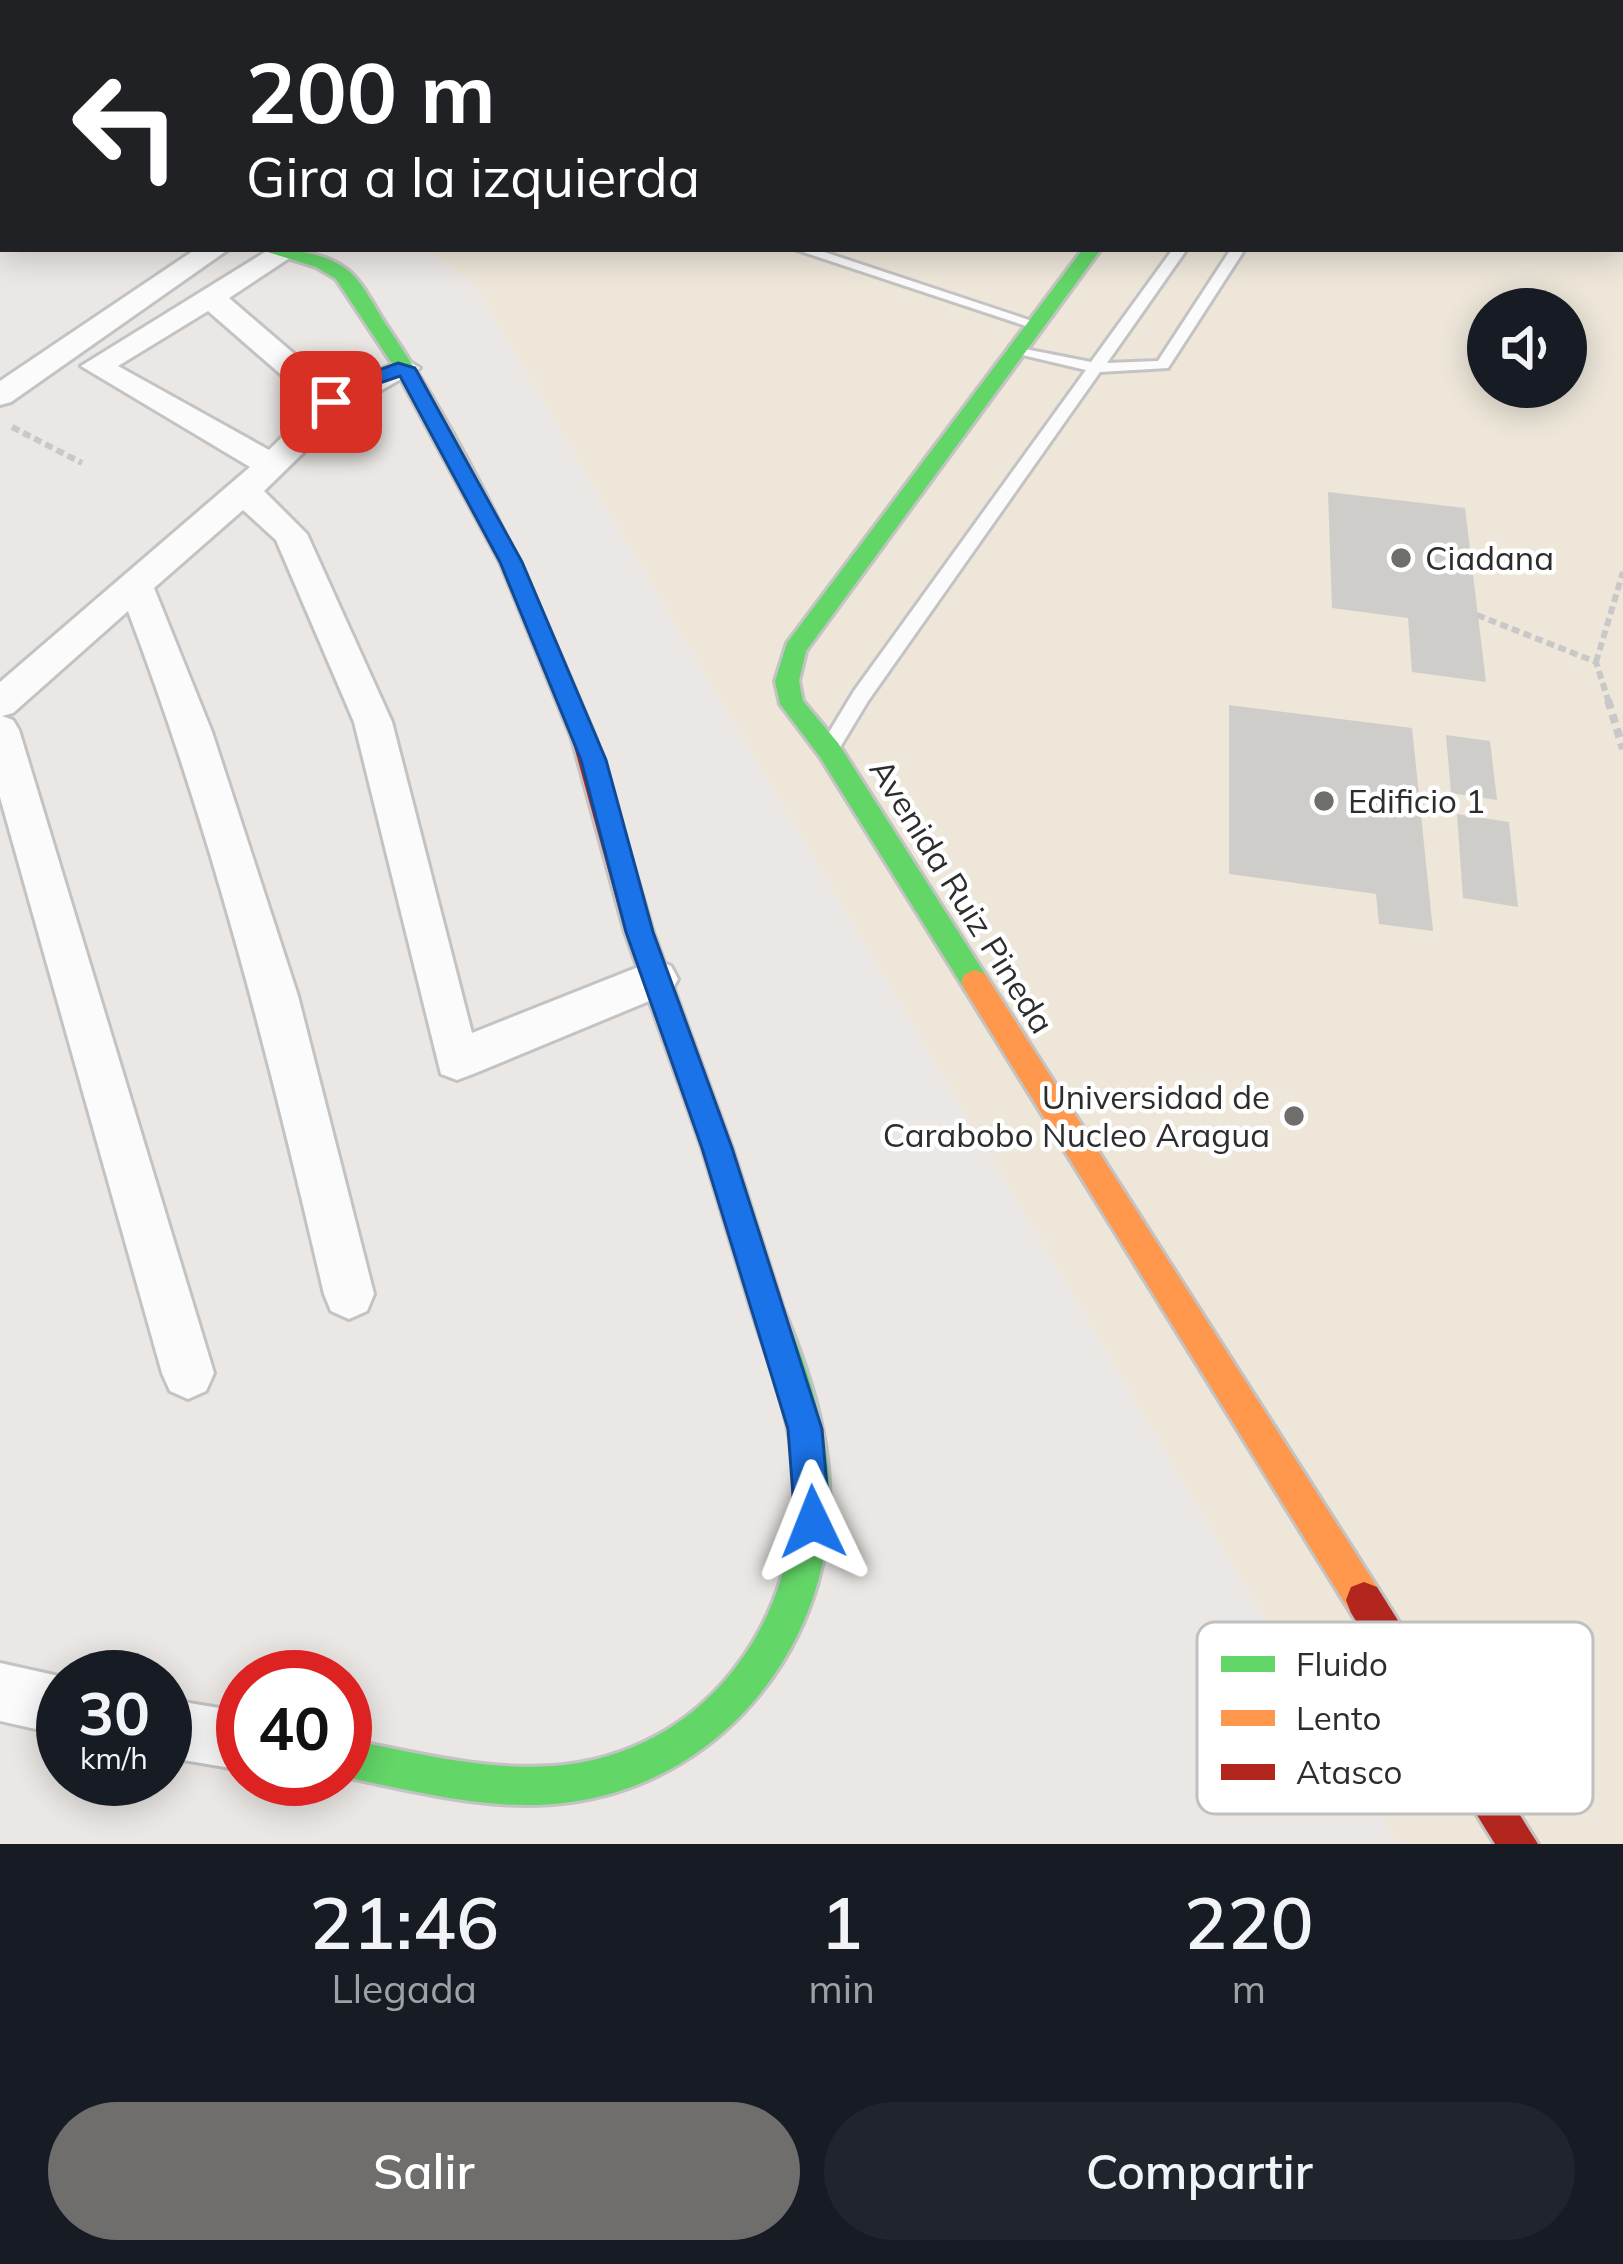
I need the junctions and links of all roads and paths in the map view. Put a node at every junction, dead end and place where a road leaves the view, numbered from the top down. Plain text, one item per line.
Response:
1 (209, 252) edge
2 (274, 252) edge
3 (279, 252) edge
4 (810, 252) edge
5 (1090, 252) edge
6 (1178, 252) edge
7 (1236, 252) edge
8 (210, 297) junction
9 (1034, 324) junction
10 (1015, 349) junction
11 (15, 368) edge
12 (405, 368) junction
13 (1096, 368) junction
14 (0, 395) edge
15 (331, 402) junction
16 (0, 421) edge
17 (82, 464) dead end
18 (258, 479) junction
19 (1623, 572) edge
20 (135, 585) junction
21 (1478, 615) dead end
22 (0, 650) edge
23 (1596, 662) junction
24 (37, 670) junction
25 (0, 703) edge
26 (0, 730) edge
27 (1623, 749) edge
28 (829, 750) junction
29 (656, 979) junction
30 (349, 1294) dead end
31 (188, 1372) dead end
32 (1378, 1622) edge
33 (0, 1692) edge
34 (36, 1700) edge
35 (372, 1763) edge
36 (1499, 1814) edge
37 (1518, 1844) edge

1 - 11 street
2 - 8 street
3 - 12 street
4 - 9 lane
5 - 9 street, Avenida Ruiz Pineda
6 - 13 lane
7 - 13 lane
8 - 15 street
8 - 18 street
9 - 10 street, Avenida Ruiz Pineda
10 - 13 lane
10 - 28 street, Avenida Ruiz Pineda
11 - 14 street
12 - 15 street
12 - 29 street
13 - 28 lane
15 - 18 street
16 - 17 path
18 - 20 street
18 - 29 street
19 - 23 path
20 - 24 street
20 - 30 street
21 - 23 path
22 - 24 street
23 - 27 path
24 - 25 street
26 - 31 street
28 - 32 street, Avenida Ruiz Pineda
29 - 35 street
33 - 34 street
36 - 37 street, Avenida Ruiz Pineda

